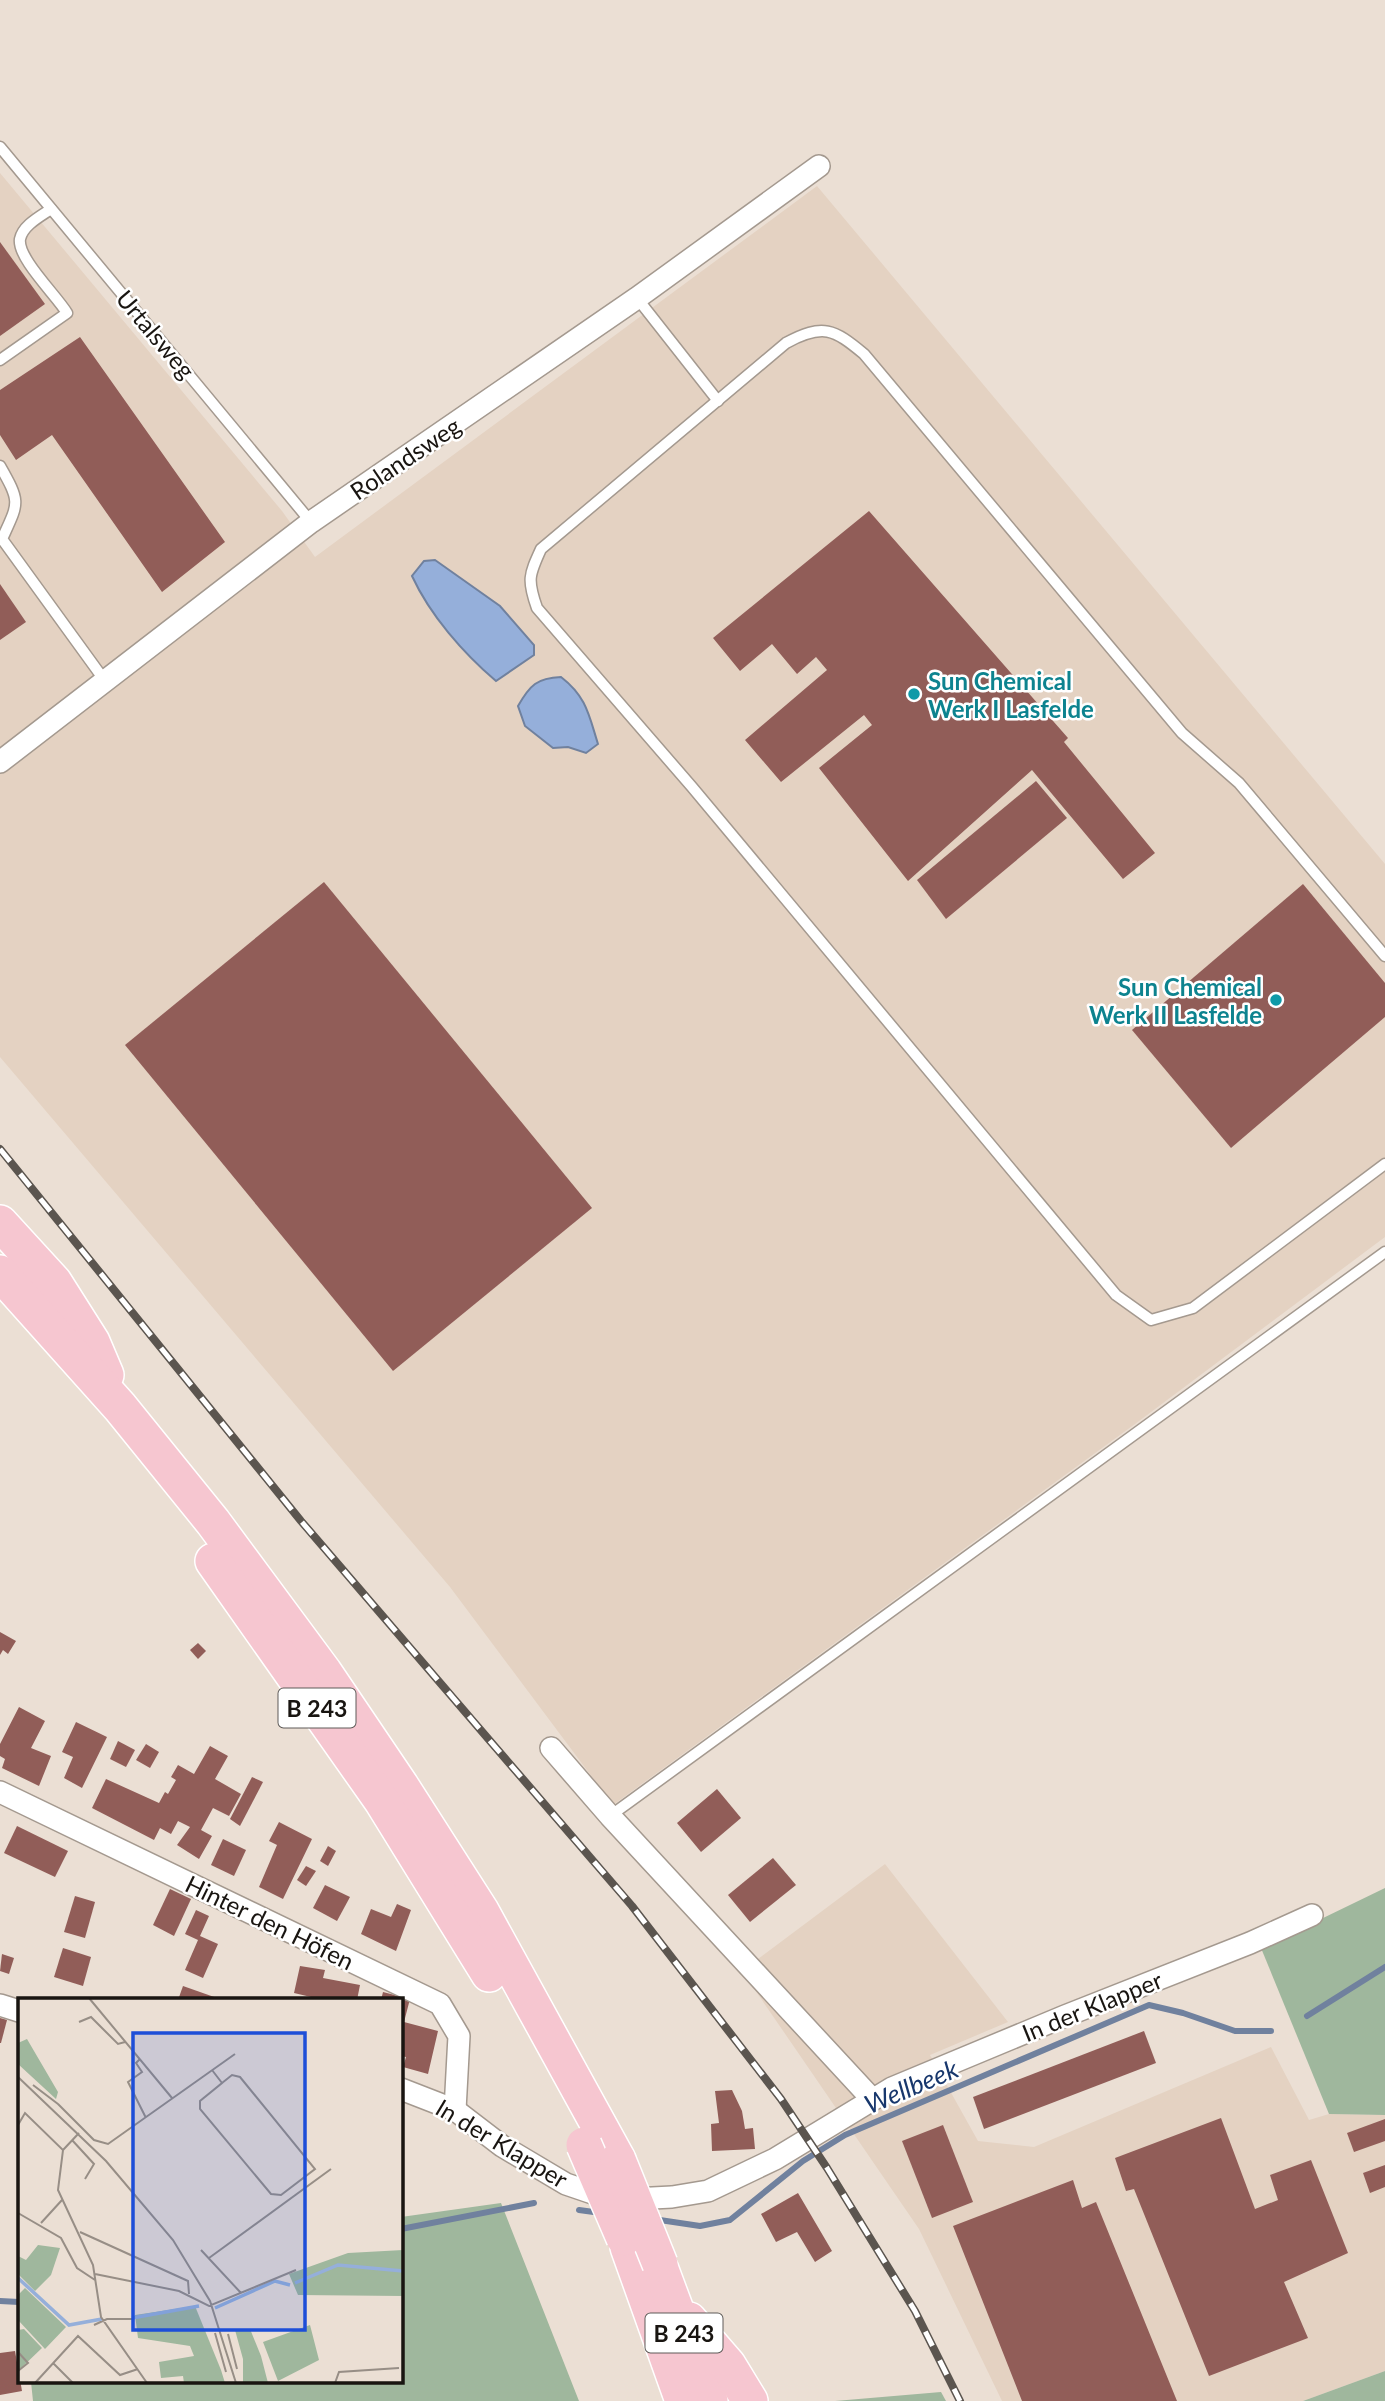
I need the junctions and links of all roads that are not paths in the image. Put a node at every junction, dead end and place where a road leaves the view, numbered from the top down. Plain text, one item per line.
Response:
1 (0, 147) edge
2 (819, 166) dead end
3 (51, 209) junction
4 (637, 298) junction
5 (0, 360) edge
6 (718, 401) junction
7 (0, 466) edge
8 (311, 522) junction
9 (105, 681) junction
10 (0, 762) edge
11 (1385, 956) edge
12 (1385, 1164) edge
13 (0, 1223) edge
14 (1385, 1252) edge
15 (0, 1273) edge
16 (0, 1306) edge
17 (120, 1407) junction
18 (551, 1748) dead end
19 (0, 1791) edge
20 (610, 1816) junction
21 (1312, 1915) dead end
22 (0, 2005) edge
23 (18, 2011) edge
24 (402, 2090) edge
25 (872, 2099) junction
26 (455, 2110) junction
27 (663, 2311) junction
28 (659, 2401) edge
29 (683, 2401) edge
30 (710, 2401) edge
31 (750, 2401) edge

1 - 3 lane, Urtalsweg
2 - 4 street, Rolandsweg
3 - 5 lane
3 - 8 lane, Urtalsweg
4 - 6 lane
4 - 8 street, Rolandsweg
6 - 11 lane
6 - 12 lane
7 - 9 lane
8 - 9 street, Rolandsweg
9 - 10 street, Rolandsweg
13 - 17 highway
14 - 20 lane
15 - 17 highway, B 243
16 - 27 highway, B 243, bridge
17 - 27 highway, B 243, bridge
18 - 20 street
19 - 26 street, Hinter den Höfen
20 - 25 street
21 - 25 street, In der Klapper
22 - 23 street
24 - 26 street, In der Klapper
25 - 26 street, In der Klapper
27 - 28 highway
27 - 29 highway, B 243
27 - 30 highway, B 243
27 - 31 highway

